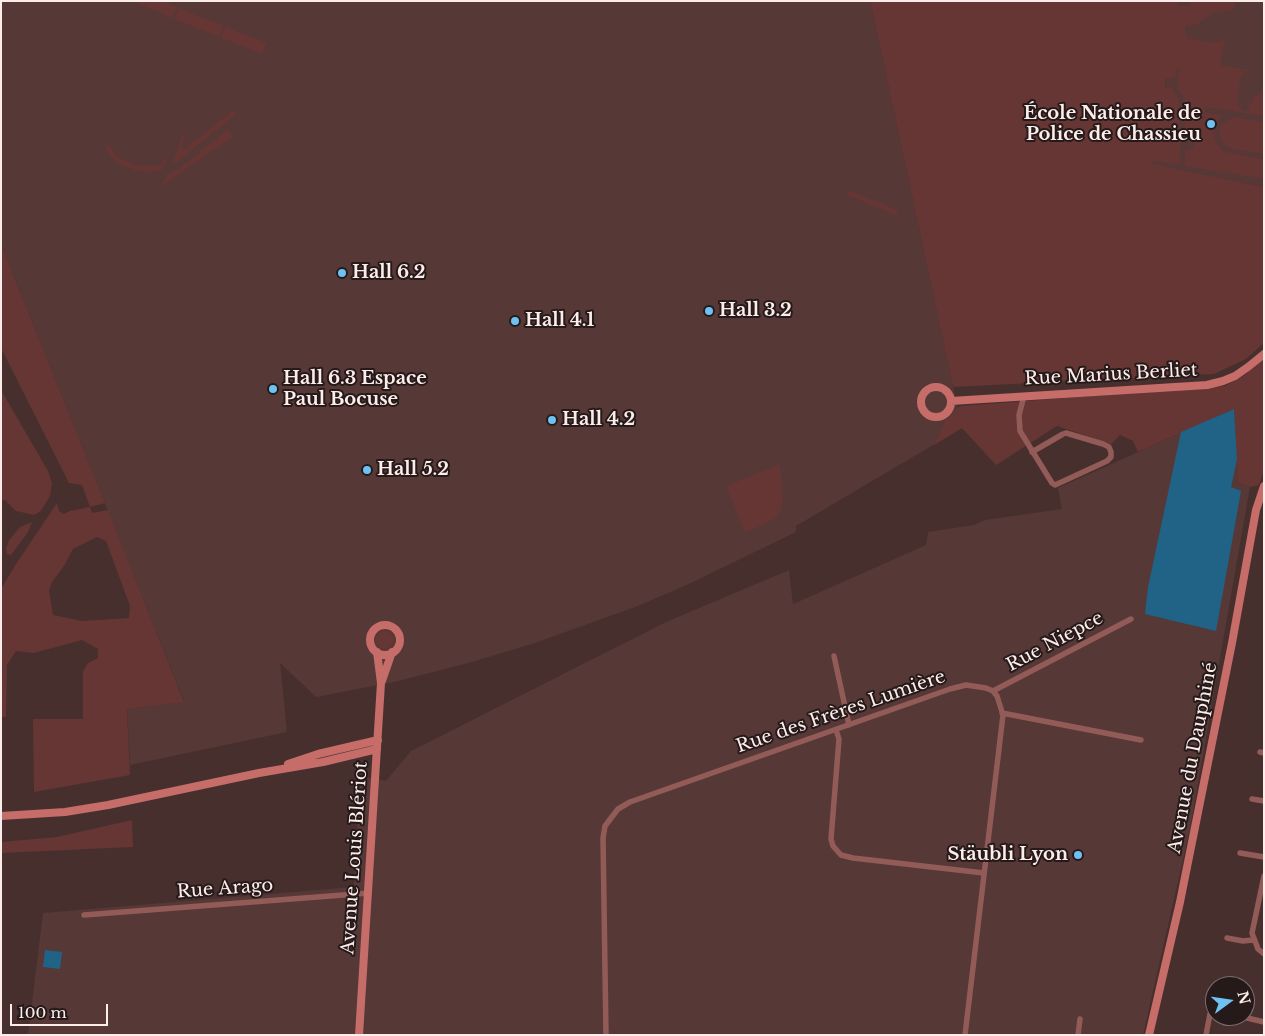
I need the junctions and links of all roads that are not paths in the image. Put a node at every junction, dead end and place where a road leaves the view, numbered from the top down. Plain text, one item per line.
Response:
1 (1264, 354) edge
2 (1024, 396) junction
3 (951, 401) junction
4 (1032, 452) junction
5 (1264, 486) edge
6 (1131, 619) dead end
7 (378, 652) junction
8 (392, 652) junction
9 (834, 656) dead end
10 (381, 683) junction
11 (993, 692) junction
12 (1002, 712) junction
13 (849, 725) junction
14 (836, 730) junction
15 (378, 740) junction
16 (1141, 740) dead end
17 (377, 749) junction
18 (259, 773) junction
19 (1252, 799) dead end
20 (1264, 802) edge
21 (1, 816) edge
22 (1240, 853) dead end
23 (1264, 857) edge
24 (984, 873) junction
25 (1264, 876) edge
26 (369, 893) junction
27 (84, 915) dead end
28 (1227, 938) dead end
29 (1254, 940) junction
30 (1264, 954) edge
31 (1080, 1019) dead end
32 (359, 1035) edge
33 (606, 1035) edge
34 (965, 1035) edge
35 (1078, 1035) edge
36 (1149, 1035) edge

1 - 2 street, Rue Marius Berliet
2 - 3 street, Rue Marius Berliet
2 - 4 street
3 - 3 street
4 - 4 street
5 - 36 street, Avenue du Dauphiné
6 - 11 street, Rue Niepce
7 - 8 street
7 - 8 street
7 - 10 street, Avenue Louis Blériot
8 - 10 street, Avenue Louis Blériot
9 - 13 street
10 - 15 street, Avenue Louis Blériot
11 - 12 street
11 - 13 street, Rue des Frères Lumière
12 - 16 street
12 - 24 street
13 - 14 street, Rue des Frères Lumière
14 - 24 street
14 - 33 street, Rue des Frères Lumière
15 - 17 street, Avenue Louis Blériot
15 - 18 street
17 - 18 street
17 - 26 street, Avenue Louis Blériot
18 - 21 street
19 - 20 street
22 - 23 street
24 - 34 street
25 - 29 street
26 - 27 street, Rue Arago
26 - 32 street, Avenue Louis Blériot
28 - 29 street
29 - 30 street
31 - 35 street

